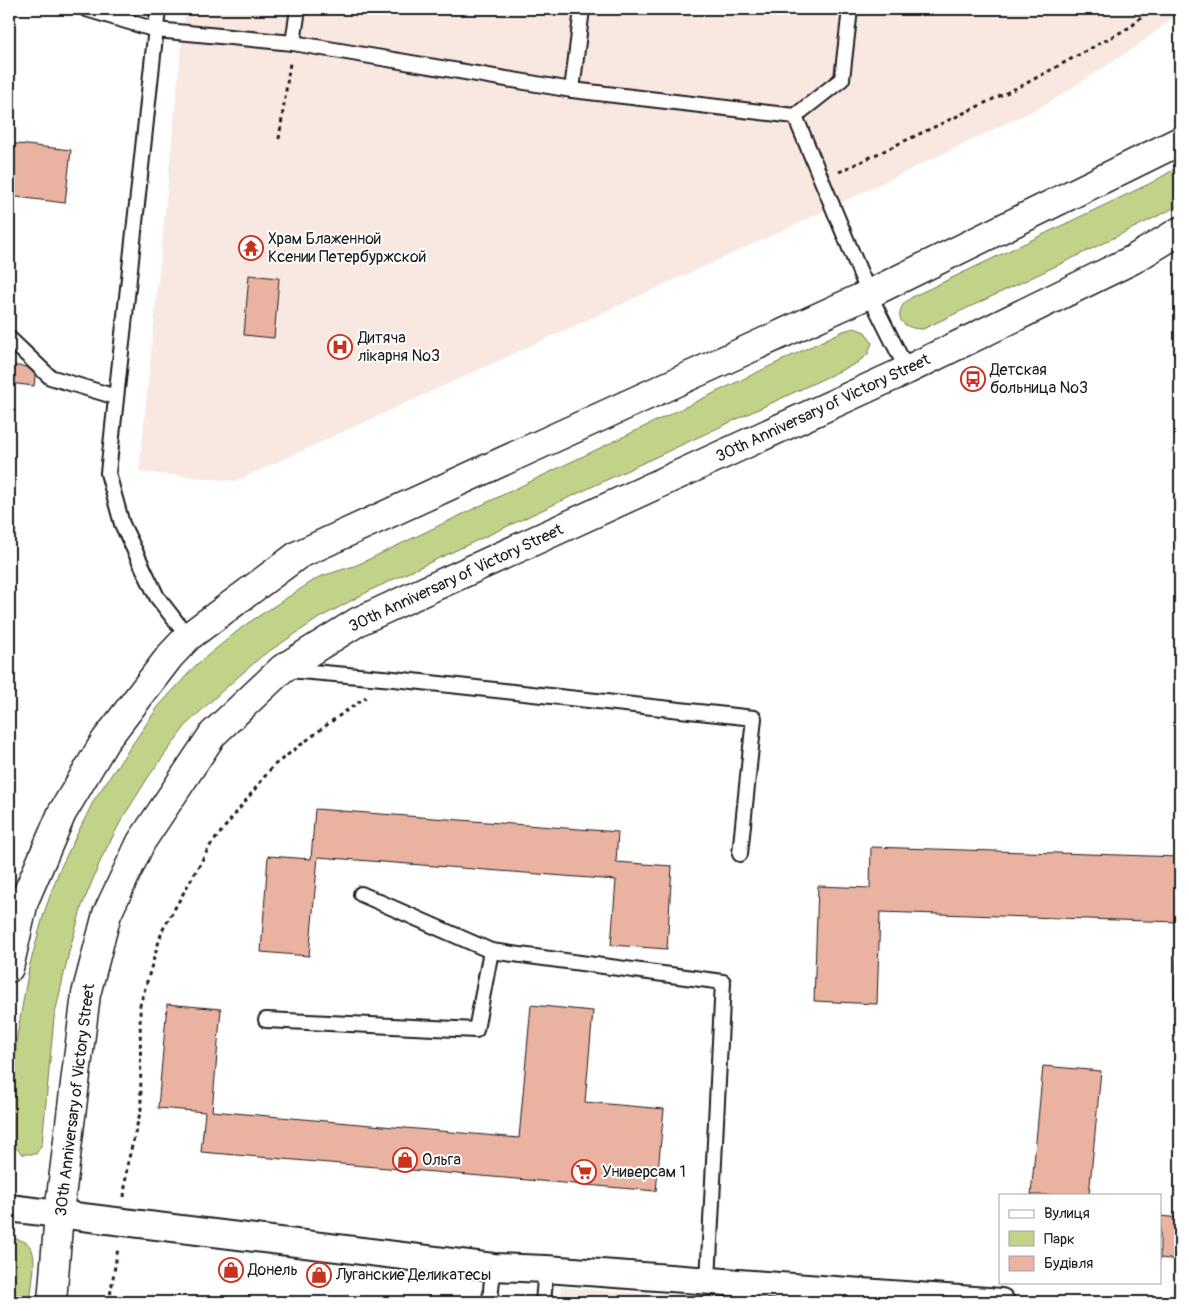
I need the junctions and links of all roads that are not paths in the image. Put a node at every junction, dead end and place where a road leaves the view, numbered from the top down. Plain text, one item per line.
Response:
1 (86, 9) edge
2 (158, 9) edge
3 (298, 9) edge
4 (582, 9) edge
5 (850, 9) edge
6 (156, 30) junction
7 (293, 43) junction
8 (572, 90) junction
9 (795, 116) junction
10 (1180, 140) edge
11 (1180, 231) edge
12 (869, 294) junction
13 (9, 338) edge
14 (907, 370) junction
15 (116, 397) junction
16 (188, 637) junction
17 (282, 669) junction
18 (740, 854) dead end
19 (361, 894) dead end
20 (491, 951) junction
21 (9, 968) edge
22 (266, 1020) dead end
23 (9, 1208) edge
24 (59, 1213) junction
25 (493, 1267) junction
26 (546, 1269) junction
27 (708, 1281) junction
28 (52, 1302) edge
29 (490, 1302) edge
30 (543, 1302) edge
31 (1001, 1302) edge

1 - 6 lane
2 - 6 lane
3 - 7 lane
4 - 8 lane
5 - 9 lane
6 - 7 lane
6 - 15 lane
7 - 8 lane
8 - 9 lane
9 - 12 lane
10 - 12 street
11 - 14 street, 30th Anniversary of Victory Street
12 - 14 lane
12 - 16 street
13 - 15 lane
14 - 17 street, 30th Anniversary of Victory Street
15 - 16 lane
16 - 21 street
17 - 18 lane
17 - 24 street, 30th Anniversary of Victory Street
19 - 20 lane
20 - 22 lane
20 - 27 lane
23 - 24 street
24 - 25 street
24 - 28 street, 30th Anniversary of Victory Street
25 - 26 street
25 - 29 lane
26 - 27 street
26 - 30 lane
27 - 31 street

